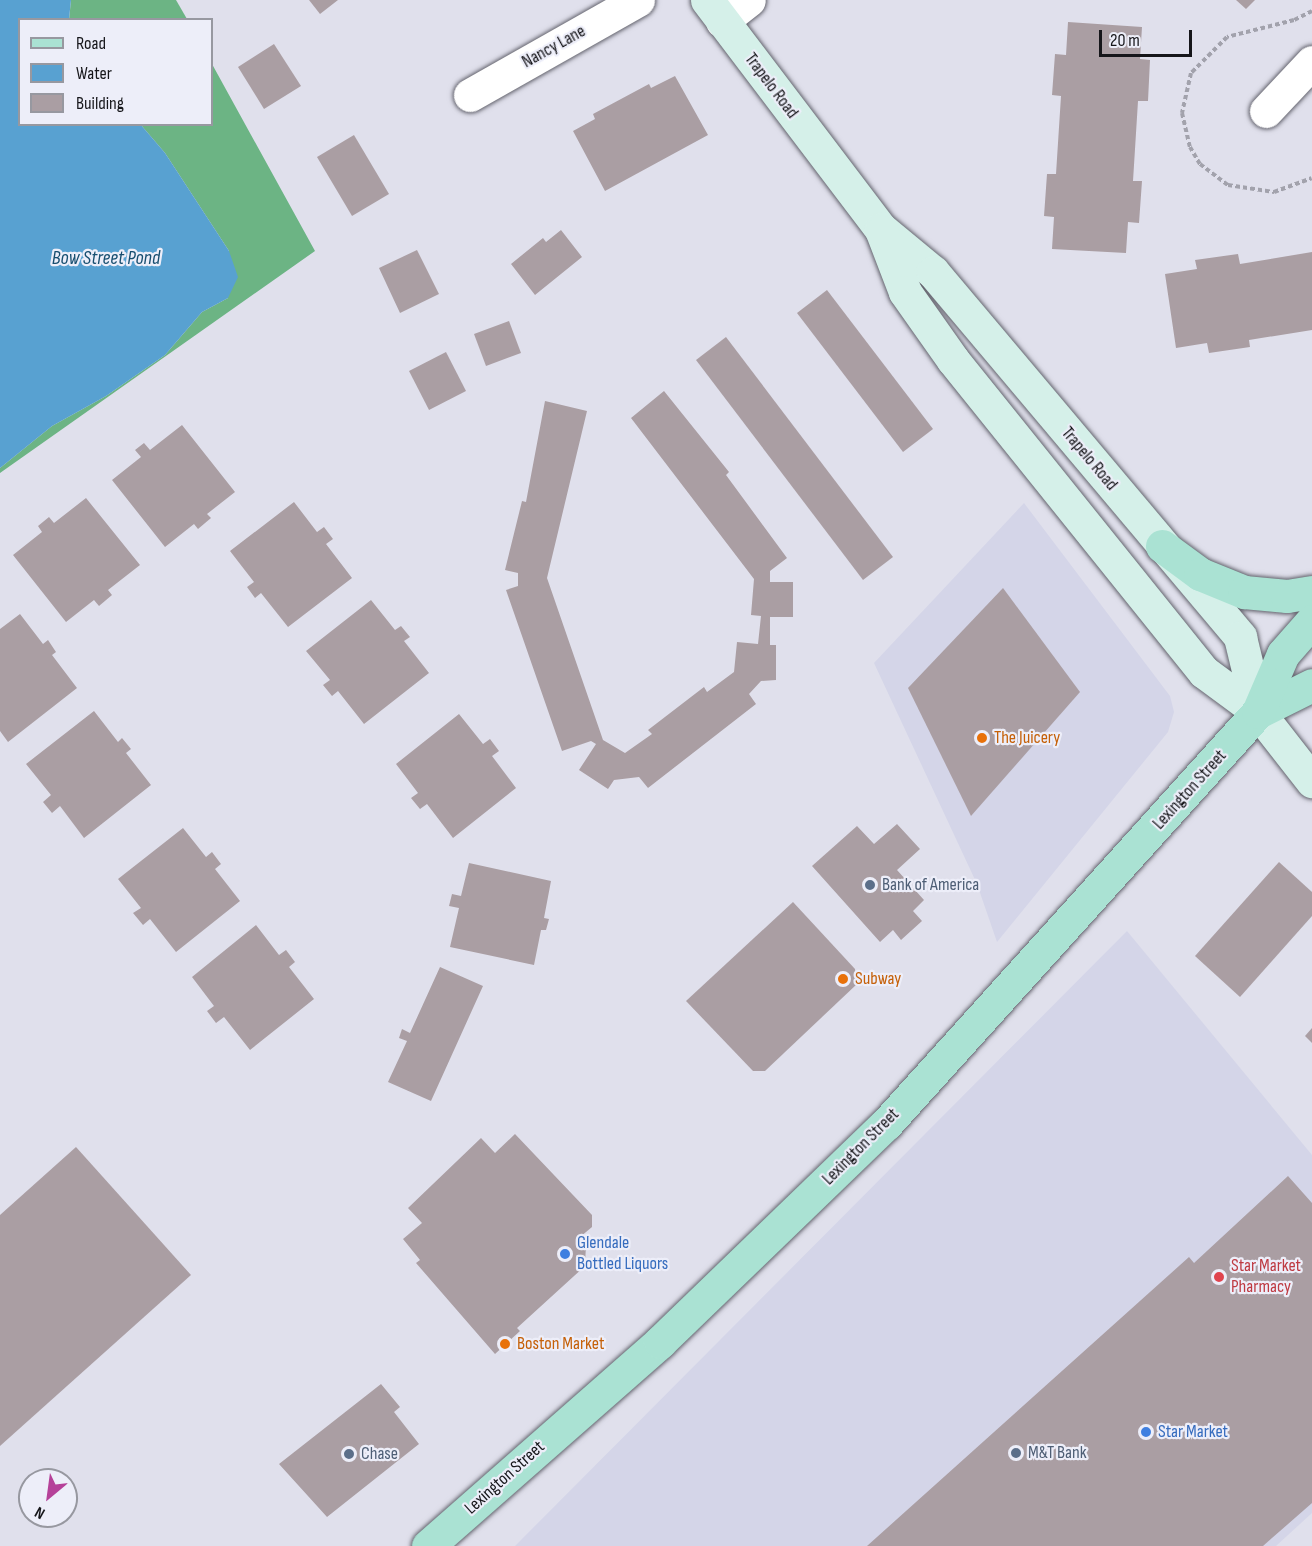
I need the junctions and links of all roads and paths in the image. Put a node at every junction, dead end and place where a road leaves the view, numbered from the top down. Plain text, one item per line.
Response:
1 (638, 0) edge
2 (749, 0) edge
3 (714, 10) edge
4 (1312, 62) edge
5 (470, 95) dead end
6 (1266, 111) dead end
7 (881, 229) junction
8 (1162, 546) junction
9 (1312, 592) edge
10 (1312, 621) edge
11 (1312, 685) edge
12 (1258, 712) junction
13 (1312, 781) edge
14 (428, 1546) edge

1 - 5 street, Nancy Lane
2 - 3 street
3 - 7 main road, Trapelo Road
4 - 6 street
7 - 8 main road, Trapelo Road
7 - 12 main road, Trapelo Road
8 - 9 main road
8 - 12 main road, Trapelo Road
10 - 12 main road, Lexington Street
11 - 12 main road, Lexington Street
12 - 13 main road, Trapelo Road
12 - 14 main road, Lexington Street

